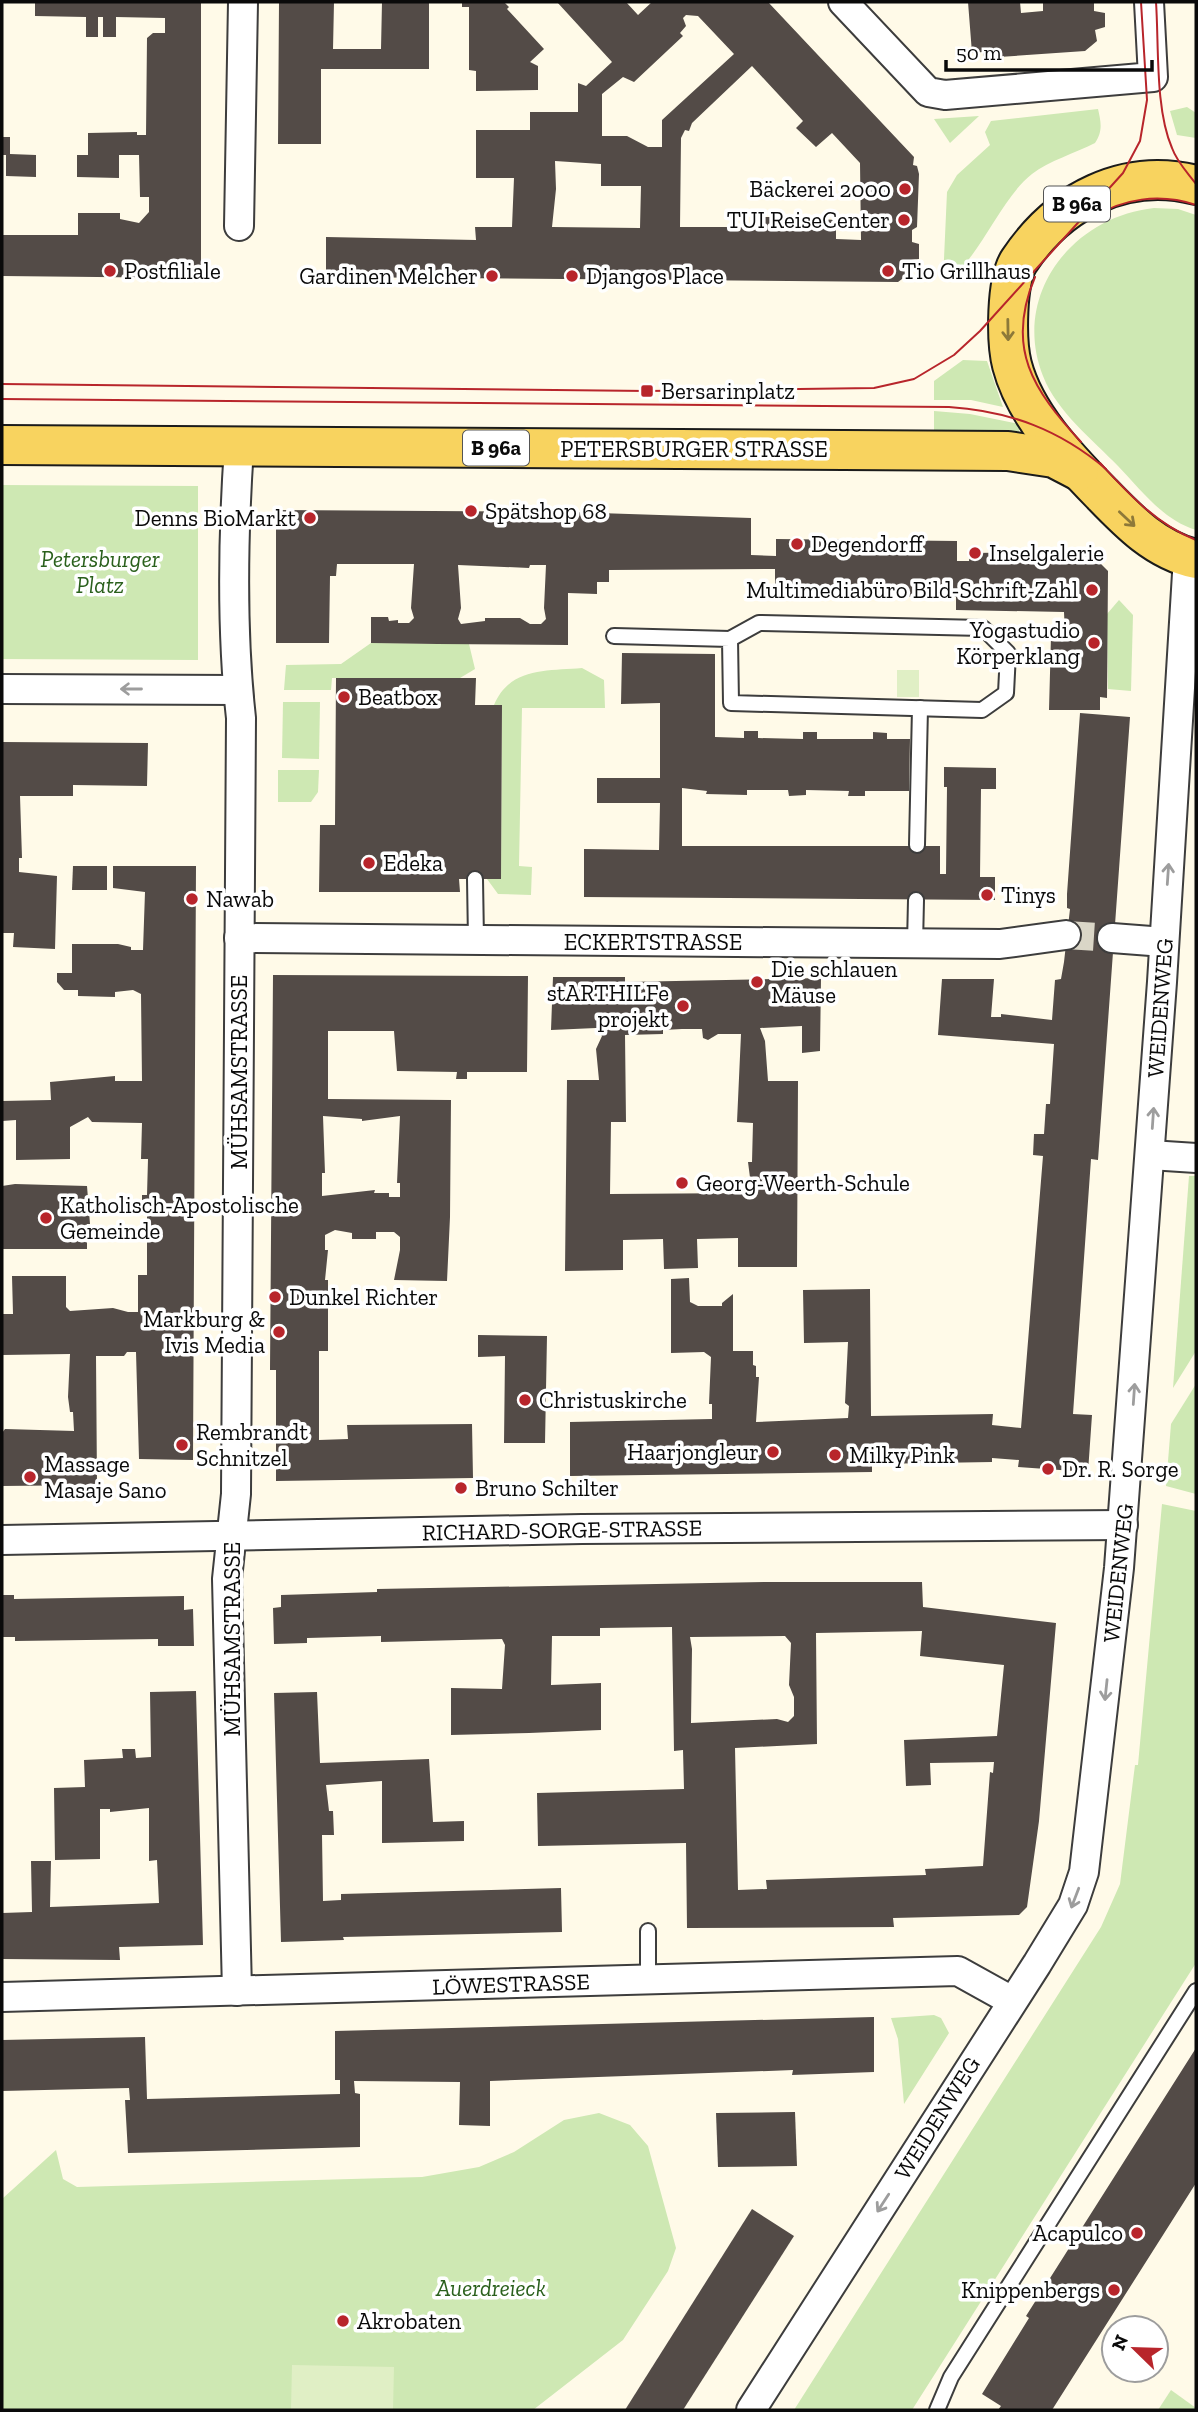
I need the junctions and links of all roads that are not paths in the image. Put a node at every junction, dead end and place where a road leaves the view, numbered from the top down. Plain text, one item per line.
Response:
1 (243, 2) edge
2 (843, 2) edge
3 (1149, 2) edge
4 (1196, 184) edge
5 (239, 226) dead end
6 (1047, 429) junction
7 (2, 445) edge
8 (239, 447) junction
9 (1008, 451) junction
10 (1079, 471) junction
11 (1192, 558) edge
12 (614, 636) dead end
13 (730, 639) junction
14 (2, 689) edge
15 (238, 690) junction
16 (920, 708) junction
17 (917, 845) dead end
18 (475, 879) dead end
19 (916, 900) dead end
20 (1066, 935) tunnel mouth
21 (239, 938) junction
22 (1112, 938) tunnel mouth
23 (476, 940) junction
24 (1164, 942) junction
25 (915, 944) junction
26 (1150, 1155) junction
27 (1196, 1158) edge
28 (1123, 1525) junction
29 (232, 1535) junction
30 (2, 1540) edge
31 (648, 1931) dead end
32 (649, 1980) junction
33 (237, 1991) junction
34 (1196, 1991) edge
35 (2, 1997) edge
36 (1012, 2001) junction
37 (751, 2410) edge
38 (937, 2410) edge

1 - 5 street
2 - 3 street
4 -> 6 main road, B 96a
6 - 9 main road, PETERSBURGER STRASSE / B 96a
6 - 10 main road
7 - 8 main road, PETERSBURGER STRASSE / B 96a
8 - 9 main road, PETERSBURGER STRASSE / B 96a
8 - 15 street, MÜHSAMSTRASSE
9 - 10 main road, PETERSBURGER STRASSE / B 96a
10 -> 11 main road, B 96a
24 -> 11 street, WEIDENWEG
12 - 13 lane
13 - 16 lane
13 - 16 lane
15 -> 14 street
15 - 21 street, MÜHSAMSTRASSE
16 - 17 lane
18 - 23 lane
19 - 25 lane
20 - 25 street, ECKERTSTRASSE
21 - 23 street, ECKERTSTRASSE
21 - 29 street, MÜHSAMSTRASSE
22 - 24 street
23 - 25 street, ECKERTSTRASSE
26 -> 24 street, WEIDENWEG
26 - 27 street
28 -> 26 street, WEIDENWEG
28 - 29 street, RICHARD-SORGE-STRASSE
28 -> 36 street, WEIDENWEG
29 - 30 street, RICHARD-SORGE-STRASSE
29 - 33 street, MÜHSAMSTRASSE
31 - 32 lane
32 - 33 street, LÖWESTRASSE
32 - 36 street, LÖWESTRASSE
33 - 35 street, LÖWESTRASSE
34 - 38 lane
36 -> 37 street, WEIDENWEG

